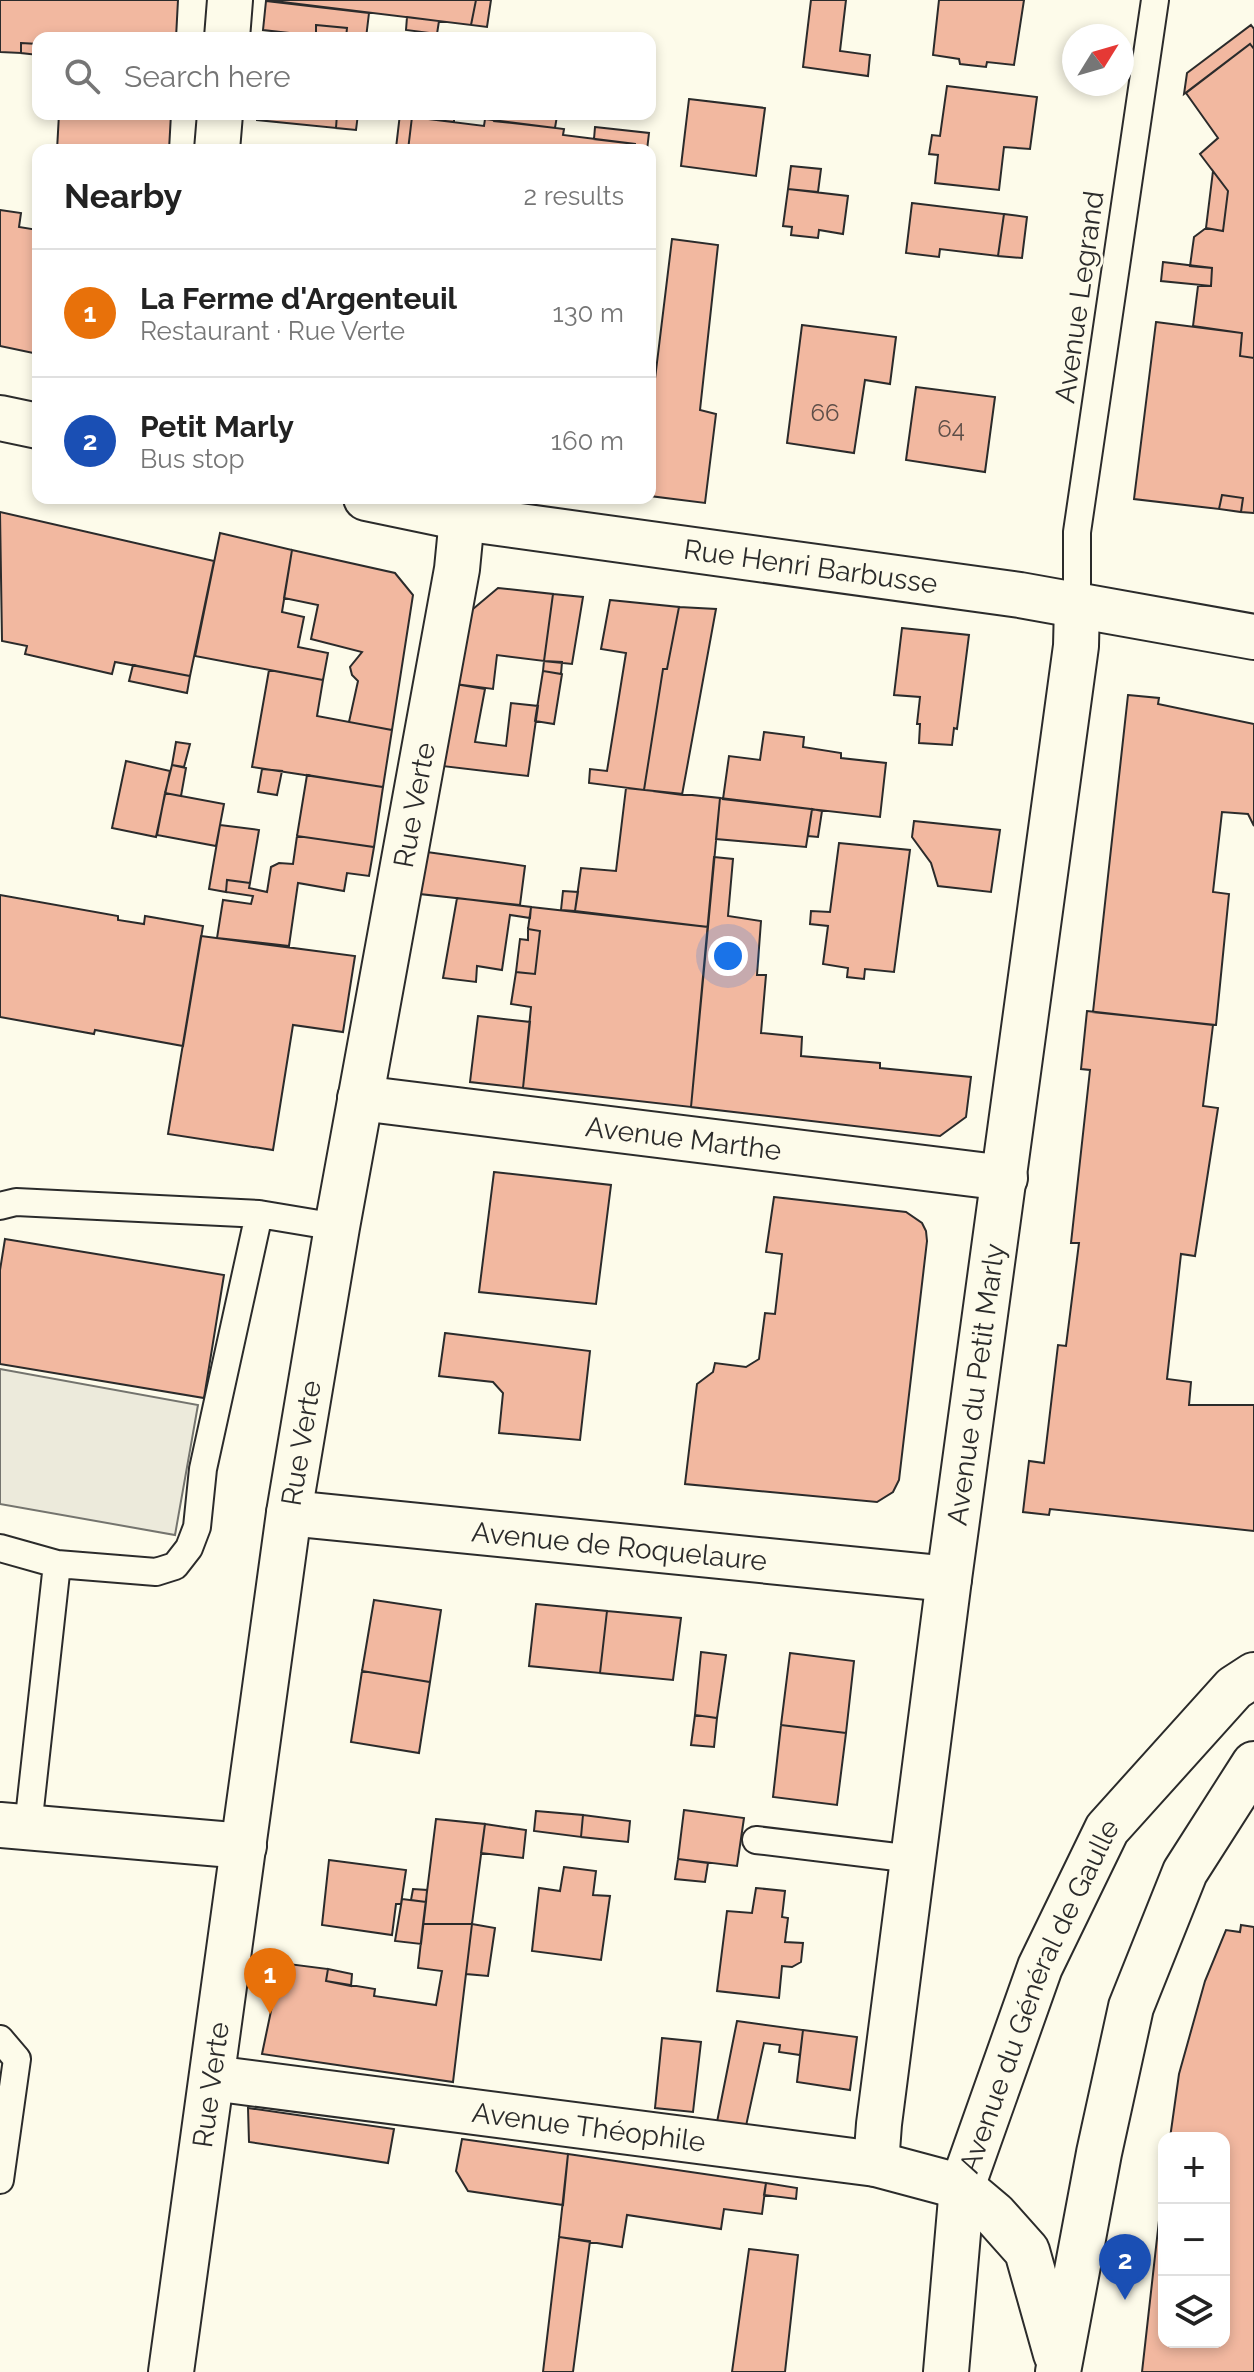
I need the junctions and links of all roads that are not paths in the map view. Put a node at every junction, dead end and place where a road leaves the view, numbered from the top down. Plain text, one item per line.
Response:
1 (230, 0) edge
2 (1155, 0) edge
3 (227, 32) edge
4 (220, 120) edge
5 (218, 144) edge
6 (0, 418) edge
7 (32, 425) edge
8 (395, 504) edge
9 (462, 518) junction
10 (1077, 605) junction
11 (1254, 637) edge
12 (360, 1098) junction
13 (1005, 1178) junction
14 (0, 1206) edge
15 (259, 1214) junction
16 (337, 1227) junction
17 (289, 1513) junction
18 (0, 1548) edge
19 (57, 1564) junction
20 (949, 1579) junction
21 (1254, 1675) edge
22 (1254, 1764) edge
23 (14, 1826) edge
24 (756, 1840) dead end
25 (244, 1846) junction
26 (913, 1859) junction
27 (0, 2039) edge
28 (212, 2078) junction
29 (876, 2164) junction
30 (0, 2180) edge
31 (962, 2187) junction
32 (1058, 2368) edge
33 (171, 2372) edge
34 (946, 2372) edge

1 - 3 street
2 - 10 lane, Avenue Legrand
4 - 5 street
6 - 7 street
8 - 9 street, Rue Henri Barbusse
9 - 10 street, Rue Henri Barbusse
9 - 12 street, Rue Verte
10 - 11 street, Rue Henri Barbusse
10 - 13 street, Avenue du Petit Marly
12 - 13 street, Avenue Marthe
12 - 16 street, Rue Verte
13 - 20 street, Avenue du Petit Marly
14 - 15 lane
15 - 16 lane
15 - 19 lane
16 - 17 street, Rue Verte
17 - 20 street, Avenue de Roquelaure
17 - 25 street, Rue Verte
18 - 19 lane
19 - 23 lane
20 - 26 street, Avenue du Petit Marly
21 - 31 street, Avenue du Général de Gaulle
22 - 32 street
23 - 25 street
24 - 26 lane
25 - 28 street, Rue Verte
26 - 29 street, Avenue du Petit Marly
27 - 30 lane
28 - 29 street, Avenue Théophile
28 - 33 street, Rue Verte
29 - 31 street, Avenue Théophile
31 - 32 street
31 - 34 street, Avenue du Général de Gaulle

